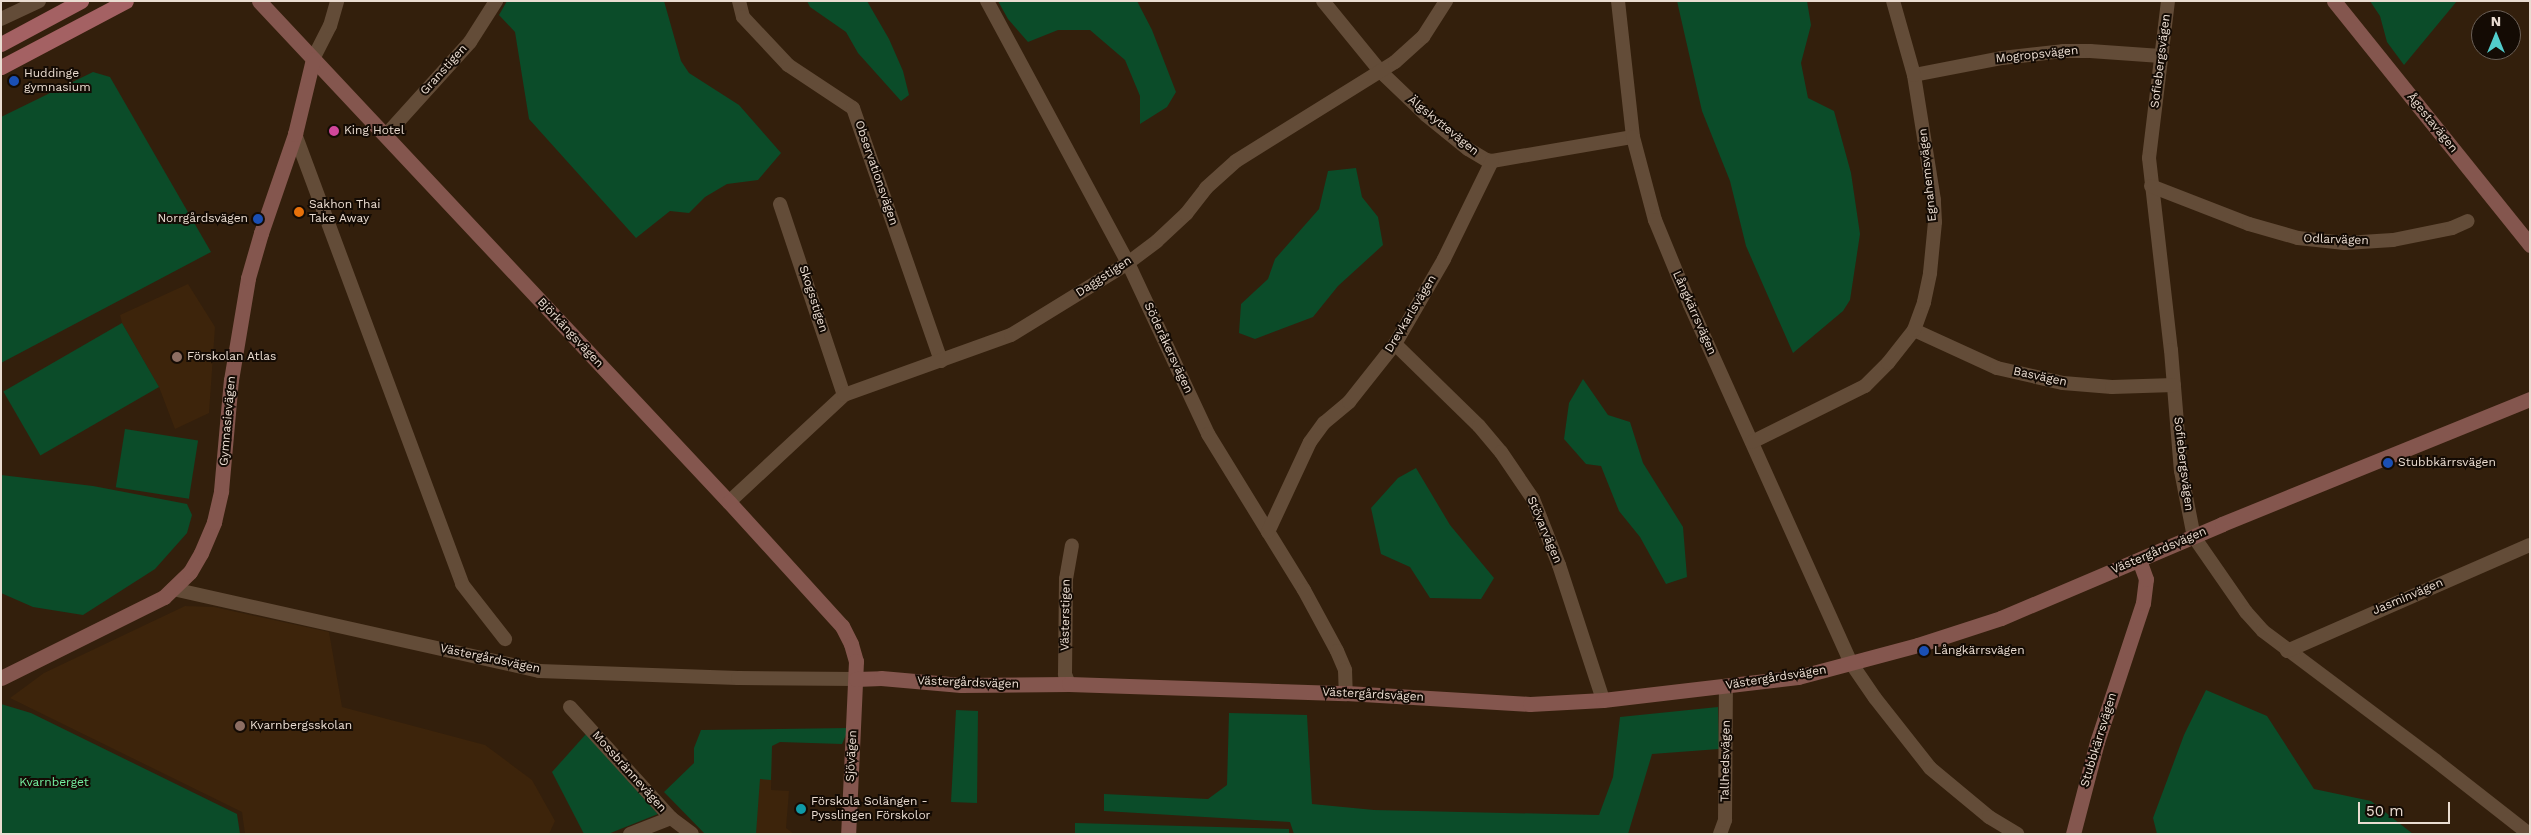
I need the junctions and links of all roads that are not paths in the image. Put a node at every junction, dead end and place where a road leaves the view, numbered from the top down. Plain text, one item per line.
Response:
1 (39, 1) edge
2 (81, 1) edge
3 (126, 1) edge
4 (259, 1) edge
5 (337, 1) edge
6 (496, 1) edge
7 (738, 1) edge
8 (987, 1) edge
9 (1323, 1) edge
10 (1446, 1) edge
11 (1618, 1) edge
12 (1892, 1) edge
13 (2168, 1) edge
14 (2334, 1) edge
15 (1, 20) edge
16 (1, 44) edge
17 (2161, 56) junction
18 (313, 59) junction
19 (1, 67) edge
20 (1380, 71) junction
21 (1914, 75) junction
22 (295, 134) junction
23 (386, 135) junction
24 (1634, 137) junction
25 (1492, 161) junction
26 (2151, 186) junction
27 (780, 204) dead end
28 (2468, 221) dead end
29 (2530, 245) edge
30 (1128, 263) junction
31 (1914, 330) junction
32 (1395, 344) junction
33 (942, 361) junction
34 (2174, 385) junction
35 (844, 395) junction
36 (2530, 400) edge
37 (1752, 442) junction
38 (730, 502) junction
39 (1268, 532) junction
40 (2194, 537) junction
41 (1072, 546) dead end
42 (2528, 549) edge
43 (2139, 560) junction
44 (173, 589) junction
45 (505, 638) dead end
46 (2287, 650) junction
47 (1851, 663) junction
48 (1, 678) edge
49 (856, 678) junction
50 (1069, 684) junction
51 (1726, 687) junction
52 (1346, 693) junction
53 (1603, 700) junction
54 (570, 707) dead end
55 (671, 818) junction
56 (630, 834) edge
57 (692, 834) edge
58 (848, 834) edge
59 (1720, 834) edge
60 (2017, 834) edge
61 (2073, 834) edge
62 (2529, 834) edge

1 - 15 street
2 - 16 main road
3 - 19 main road
4 - 18 street, Björkängsvägen
5 - 18 street, Gymnasievägen
6 - 23 street, Granstigen
7 - 33 street, Observationsvägen
8 - 30 street, Söderåkersvägen
9 - 20 street, Älgskyttevägen
10 - 20 street, Daggstigen
11 - 24 street, Långkärrsvägen
12 - 21 street, Egnahemsvägen
13 - 17 street, Sofiebergsvägen
14 - 29 street, Ågestavägen
17 - 21 street, Mogropsvägen
17 - 26 street, Sofiebergsvägen
18 - 22 street, Gymnasievägen
18 - 23 street, Björkängsvägen
20 - 25 street, Älgskyttevägen
20 - 30 street, Daggstigen
21 - 31 street, Egnahemsvägen
22 - 44 street, Gymnasievägen
22 - 45 street
23 - 38 street, Björkängsvägen
24 - 25 street, Älgskyttevägen
24 - 37 street, Långkärrsvägen
25 - 32 street, Drevkarlsvägen
26 - 28 street, Odlarvägen
26 - 34 street, Sofiebergsvägen
27 - 35 street, Skogsstigen
30 - 33 street, Daggstigen
30 - 39 street, Söderåkersvägen
31 - 34 street, Basvägen
31 - 37 street, Egnahemsvägen
32 - 39 street, Drevkarlsvägen
32 - 53 street, Stövarvägen
33 - 35 street, Daggstigen
34 - 40 street, Sofiebergsvägen
35 - 38 street, Daggstigen
36 - 40 street, Västergårdsvägen
37 - 47 street, Långkärrsvägen
38 - 49 street, Björkängsvägen
39 - 52 street, Söderåkersvägen
40 - 43 street, Västergårdsvägen
40 - 46 street, Sofiebergsvägen
41 - 50 street, Västerstigen
42 - 46 street, Jasminvägen
43 - 47 street, Västergårdsvägen
43 - 61 street, Stubbkärrsvägen
44 - 48 street, Gymnasievägen
44 - 49 street, Västergårdsvägen
46 - 62 street, Sofiebergsvägen
47 - 51 street, Västergårdsvägen
47 - 60 street, Långkärrsvägen
49 - 50 street, Västergårdsvägen
49 - 58 street, Sjövägen
50 - 52 street, Västergårdsvägen
51 - 53 street, Västergårdsvägen
51 - 59 street, Tallhedsvägen
52 - 53 street, Västergårdsvägen
54 - 55 street, Mossbrännevägen
55 - 56 street
55 - 57 street, Mossbrännevägen

